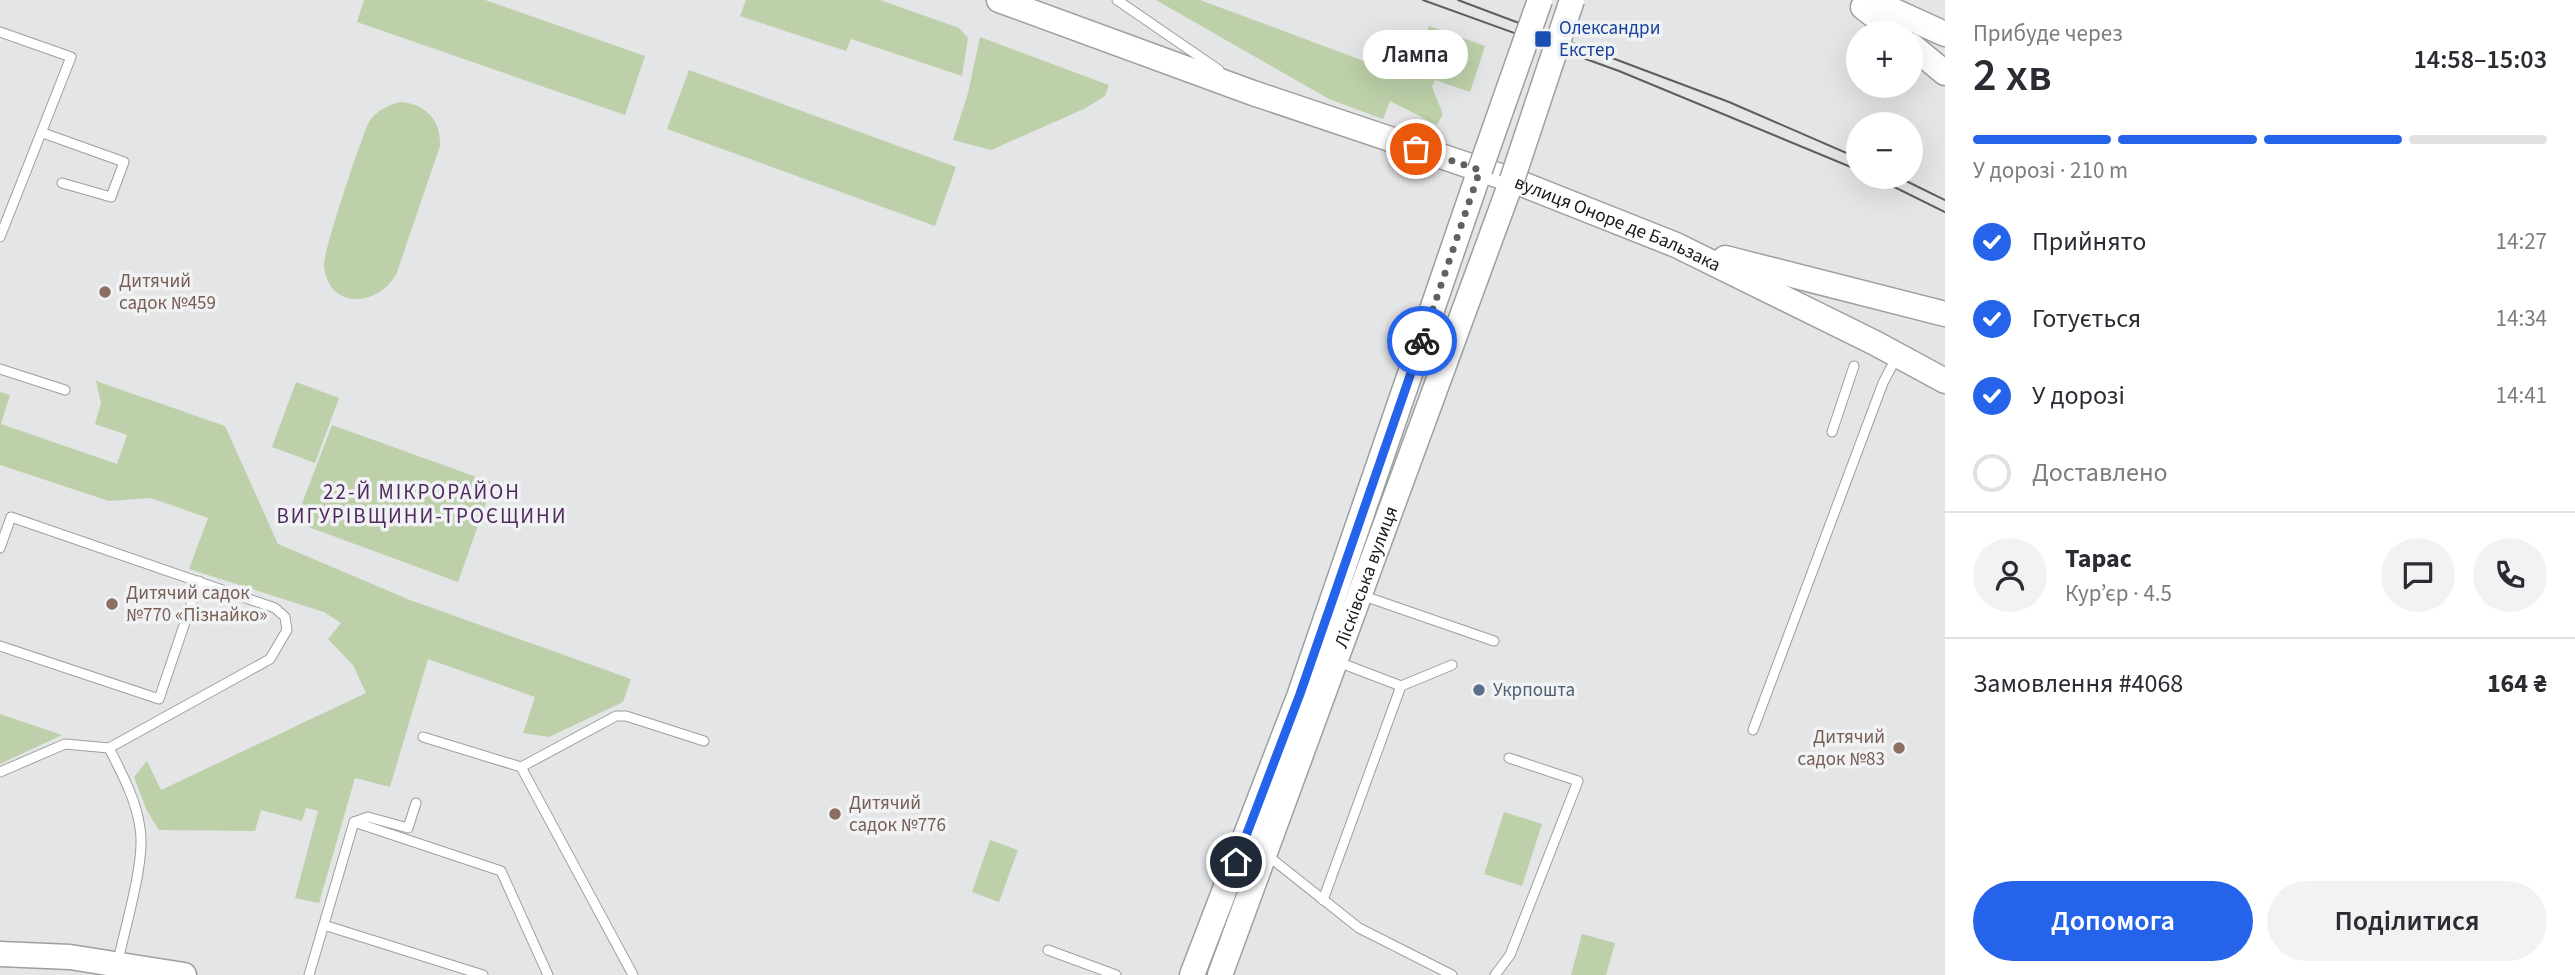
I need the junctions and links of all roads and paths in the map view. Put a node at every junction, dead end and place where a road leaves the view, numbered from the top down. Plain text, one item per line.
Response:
1 (999, 0) edge
2 (1117, 0) edge
3 (1540, 0) edge
4 (1572, 0) edge
5 (1854, 0) edge
6 (1870, 0) edge
7 (1881, 21) edge
8 (0, 32) edge
9 (1945, 34) edge
10 (1923, 56) edge
11 (1945, 73) edge
12 (1253, 93) junction
13 (43, 133) junction
14 (1480, 170) junction
15 (1513, 180) junction
16 (62, 183) dead end
17 (3, 223) edge
18 (0, 237) edge
19 (1676, 245) junction
20 (1945, 314) edge
21 (1897, 355) junction
22 (1854, 366) dead end
23 (0, 369) edge
24 (1945, 381) edge
25 (65, 390) dead end
26 (1832, 432) dead end
27 (0, 548) edge
28 (200, 581) junction
29 (1359, 594) junction
30 (1493, 641) dead end
31 (0, 646) edge
32 (1335, 662) junction
33 (1452, 666) dead end
34 (1401, 686) junction
35 (1753, 730) dead end
36 (423, 737) dead end
37 (704, 741) dead end
38 (109, 748) junction
39 (1508, 758) dead end
40 (521, 767) junction
41 (0, 772) edge
42 (416, 803) dead end
43 (354, 822) junction
44 (1266, 854) junction
45 (1323, 900) junction
46 (324, 925) junction
47 (1048, 950) dead end
48 (0, 954) edge
49 (118, 965) junction
50 (184, 975) edge
51 (309, 975) edge
52 (483, 975) edge
53 (548, 975) edge
54 (633, 975) edge
55 (1116, 975) edge
56 (1192, 975) edge
57 (1220, 975) edge
58 (1452, 975) edge
59 (1495, 975) edge

1 - 12 street, вулиця Оноре де Бальзака
2 - 12 lane
3 - 14 street, Лісківська вулиця, bridge
4 - 15 street, Лісківська вулиця, bridge
5 - 7 street
6 - 9 street
8 - 13 lane
10 - 11 street
12 - 14 street, вулиця Оноре де Бальзака
13 - 16 lane
13 - 17 lane
14 - 15 street, вулиця Оноре де Бальзака
14 - 56 street, Лісківська вулиця
15 - 19 street, вулиця Оноре де Бальзака
15 - 29 street, Лісківська вулиця
17 - 18 lane
19 - 20 street
19 - 21 street, вулиця Оноре де Бальзака
21 - 24 street, вулиця Оноре де Бальзака
21 - 35 lane
22 - 26 lane
23 - 25 lane
27 - 28 lane
28 - 31 lane
28 - 38 lane
29 - 30 lane
29 - 32 street, Лісківська вулиця
32 - 34 lane
32 - 44 street, Лісківська вулиця
33 - 34 lane
34 - 45 lane
36 - 40 lane
37 - 40 lane
38 - 41 lane
38 - 49 lane
39 - 59 lane
40 - 54 lane
42 - 43 lane
43 - 46 lane
43 - 53 lane
44 - 45 lane
44 - 57 street, Лісківська вулиця
45 - 58 lane
46 - 51 lane
46 - 52 lane
47 - 55 lane
48 - 49 street
49 - 50 street

